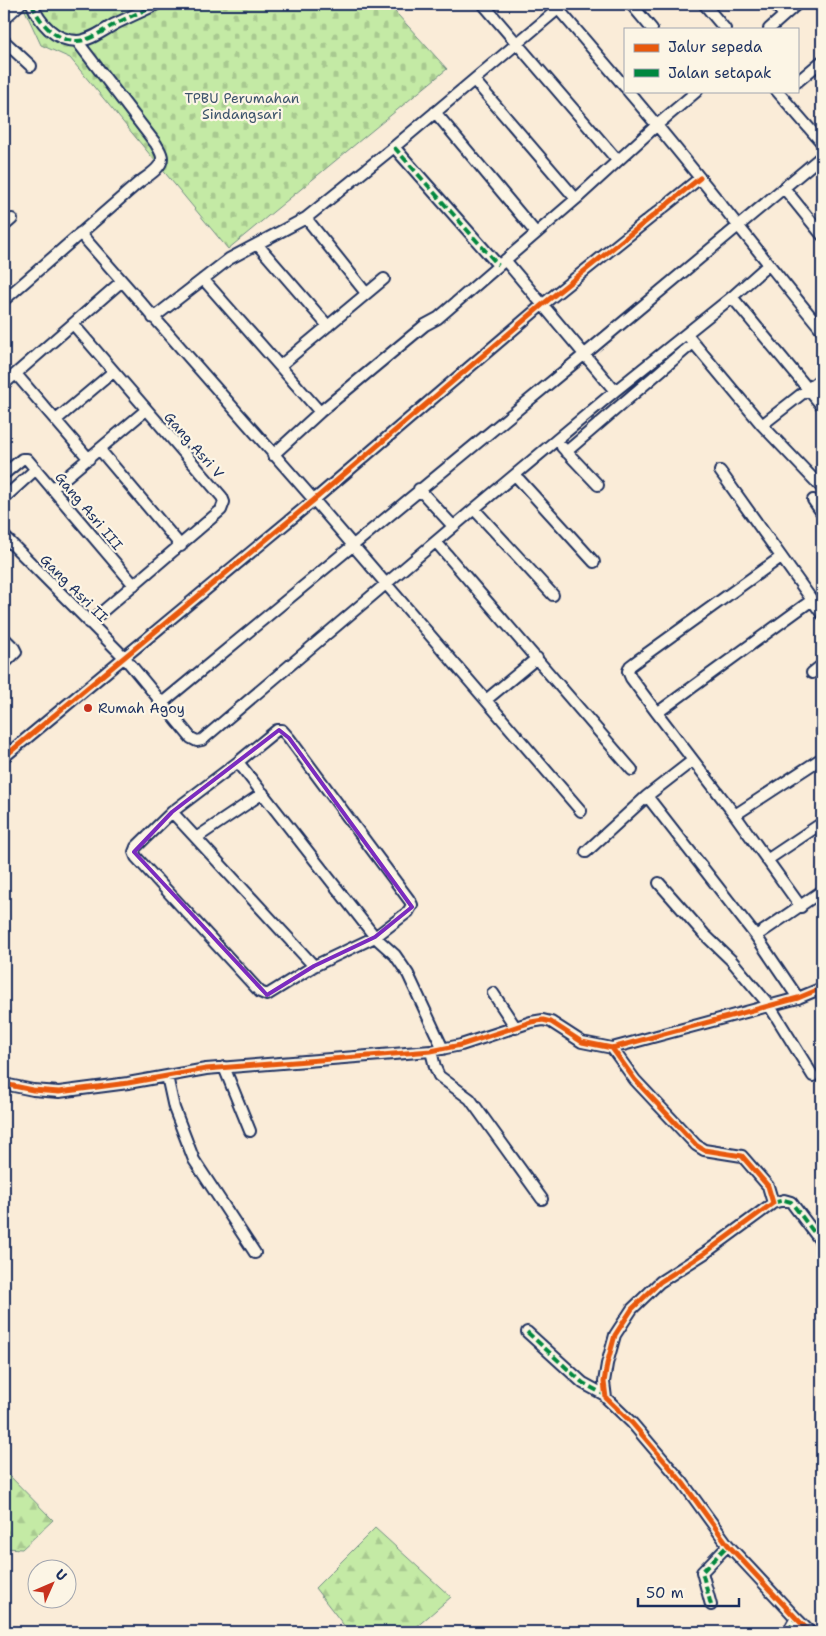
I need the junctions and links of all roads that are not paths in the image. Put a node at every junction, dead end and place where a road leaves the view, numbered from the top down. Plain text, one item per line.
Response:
1 (20, 4) edge
2 (32, 4) edge
3 (157, 4) edge
4 (483, 4) edge
5 (631, 4) edge
6 (704, 4) edge
7 (775, 4) edge
8 (797, 4) edge
9 (559, 5) edge
10 (784, 15) junction
11 (4, 19) edge
12 (651, 28) edge
13 (724, 28) edge
14 (770, 28) edge
15 (4, 41) edge
16 (77, 41) junction
17 (516, 43) junction
18 (822, 61) edge
19 (31, 66) dead end
20 (474, 80) junction
21 (798, 81) edge
22 (624, 86) edge
23 (629, 92) edge
24 (696, 92) edge
25 (781, 93) edge
26 (435, 112) junction
27 (657, 124) junction
28 (822, 143) edge
29 (394, 147) junction
30 (822, 156) edge
31 (617, 160) junction
32 (700, 178) junction
33 (784, 188) junction
34 (576, 199) junction
35 (306, 218) junction
36 (739, 225) junction
37 (80, 233) junction
38 (536, 233) junction
39 (822, 235) edge
40 (257, 244) junction
41 (501, 263) junction
42 (768, 265) junction
43 (203, 279) junction
44 (384, 279) dead end
45 (122, 280) junction
46 (366, 293) junction
47 (732, 297) junction
48 (4, 300) edge
49 (542, 305) junction
50 (153, 318) junction
51 (73, 324) junction
52 (328, 326) junction
53 (822, 330) edge
54 (690, 339) junction
55 (585, 354) junction
56 (281, 365) junction
57 (113, 372) junction
58 (16, 374) junction
59 (822, 378) edge
60 (4, 384) edge
61 (808, 390) junction
62 (615, 391) junction
63 (822, 406) edge
64 (146, 410) junction
65 (320, 412) junction
66 (56, 420) junction
67 (762, 425) junction
68 (556, 441) junction
69 (100, 450) junction
70 (566, 452) junction
71 (273, 455) junction
72 (89, 459) junction
73 (36, 469) junction
74 (720, 471) dead end
75 (4, 474) edge
76 (515, 475) junction
77 (598, 485) dead end
78 (822, 488) edge
79 (52, 489) junction
80 (419, 490) junction
81 (4, 498) edge
82 (314, 500) junction
83 (813, 500) dead end
84 (474, 509) junction
85 (822, 513) edge
86 (453, 526) junction
87 (4, 536) edge
88 (436, 542) junction
89 (181, 546) junction
90 (352, 546) junction
91 (781, 557) junction
92 (594, 562) dead end
93 (134, 585) junction
94 (386, 585) junction
95 (553, 595) dead end
96 (812, 600) junction
97 (822, 614) edge
98 (89, 623) junction
99 (4, 638) edge
100 (125, 658) junction
101 (537, 658) junction
102 (4, 664) edge
103 (822, 665) edge
104 (812, 673) dead end
105 (486, 700) junction
106 (162, 703) junction
107 (657, 713) junction
108 (4, 757) edge
109 (822, 758) edge
110 (692, 761) junction
111 (238, 762) junction
112 (632, 770) dead end
113 (263, 793) junction
114 (647, 796) junction
115 (581, 811) dead end
116 (172, 812) junction
117 (734, 815) junction
118 (822, 823) edge
119 (196, 838) junction
120 (586, 852) dead end
121 (767, 860) junction
122 (659, 883) dead end
123 (822, 891) edge
124 (801, 907) junction
125 (756, 936) junction
126 (375, 937) junction
127 (314, 966) junction
128 (822, 988) edge
129 (493, 993) dead end
130 (798, 998) junction
131 (769, 1005) junction
132 (516, 1028) junction
133 (612, 1048) junction
134 (443, 1049) junction
135 (431, 1051) junction
136 (224, 1068) junction
137 (166, 1076) junction
138 (813, 1076) dead end
139 (4, 1084) edge
140 (250, 1130) dead end
141 (542, 1199) dead end
142 (773, 1203) junction
143 (822, 1244) edge
144 (255, 1252) dead end
145 (527, 1332) dead end
146 (605, 1395) junction
147 (728, 1545) junction
148 (712, 1605) dead end
149 (796, 1618) junction
150 (788, 1632) edge
151 (810, 1632) edge

1 - 11 street
2 - 16 street
3 - 16 street
4 - 17 street
5 - 12 street
6 - 13 street
7 - 10 street
8 - 10 street
9 - 17 street
9 - 22 street
10 - 14 street
15 - 19 street
16 - 37 street
17 - 20 street
17 - 31 street
18 - 21 street
20 - 26 street
20 - 34 street
23 - 27 street
24 - 27 street
25 - 28 street
26 - 29 street
26 - 38 street
27 - 31 street
27 - 32 street
29 - 35 street
29 - 41 street
30 - 33 street
31 - 34 street
32 - 36 street
32 - 49 street
33 - 36 street
33 - 39 street
34 - 38 street
35 - 40 street
35 - 46 street
36 - 42 street
36 - 55 street
37 - 45 street
37 - 48 street
38 - 41 street
40 - 43 street
40 - 52 street
41 - 49 street
41 - 65 street
42 - 47 street
42 - 53 street
43 - 50 street
43 - 56 street
44 - 46 street
45 - 50 street
45 - 51 street
46 - 52 street
47 - 54 street
47 - 61 street
49 - 55 street
49 - 82 street
50 - 71 street
51 - 57 street, Gang Asri V
51 - 58 street
52 - 56 street
54 - 62 street
54 - 67 street
54 - 70 street
55 - 62 street
55 - 80 street
56 - 65 street
57 - 64 street, Gang Asri V
57 - 66 street
58 - 60 street
58 - 66 street
59 - 61 street
61 - 63 street
61 - 67 street
62 - 68 street
64 - 69 street
64 - 89 street, Gang Asri V
65 - 71 street
66 - 72 street
67 - 78 street
68 - 70 street
68 - 76 street
69 - 72 street
69 - 89 street
70 - 77 street
71 - 82 street
72 - 79 street
73 - 75 street, Gang Asri III
73 - 79 street, Gang Asri III
73 - 81 street
74 - 91 street
76 - 84 street
76 - 92 street
79 - 93 street, Gang Asri III
80 - 86 street
80 - 90 street
82 - 90 street
82 - 100 street
83 - 85 street
84 - 86 street
84 - 95 street
86 - 88 street
87 - 98 street, Gang Asri II
88 - 94 street
88 - 101 street
89 - 93 street
90 - 94 street
90 - 106 street
91 - 96 street
91 - 107 street
93 - 98 street
94 - 105 street
94 - 106 street, Gang Asri II
96 - 97 street
96 - 107 street
98 - 100 street, Gang Asri II
99 - 102 street
100 - 106 street, Gang Asri II
100 - 108 street
101 - 105 street
101 - 112 street
103 - 104 street
105 - 115 street
107 - 110 street
109 - 117 street
110 - 114 street
110 - 117 street
111 - 113 street
111 - 116 street
111 - 126 street
113 - 119 street
113 - 126 street
114 - 120 street
114 - 125 street
116 - 119 street
116 - 127 street
117 - 121 street
118 - 121 street
119 - 127 street
121 - 124 street
122 - 131 street
123 - 124 street
124 - 125 street
125 - 130 street
126 - 127 street
126 - 134 street
128 - 130 street
129 - 132 street
130 - 131 street
131 - 133 street
131 - 138 street
132 - 133 street
132 - 134 street
133 - 142 street
134 - 135 street
135 - 136 street
135 - 141 street
136 - 137 street
136 - 140 street
137 - 139 street
137 - 144 street
142 - 143 street
142 - 146 street
145 - 146 street
146 - 147 street
147 - 148 street
147 - 149 street
149 - 150 street
149 - 151 street

